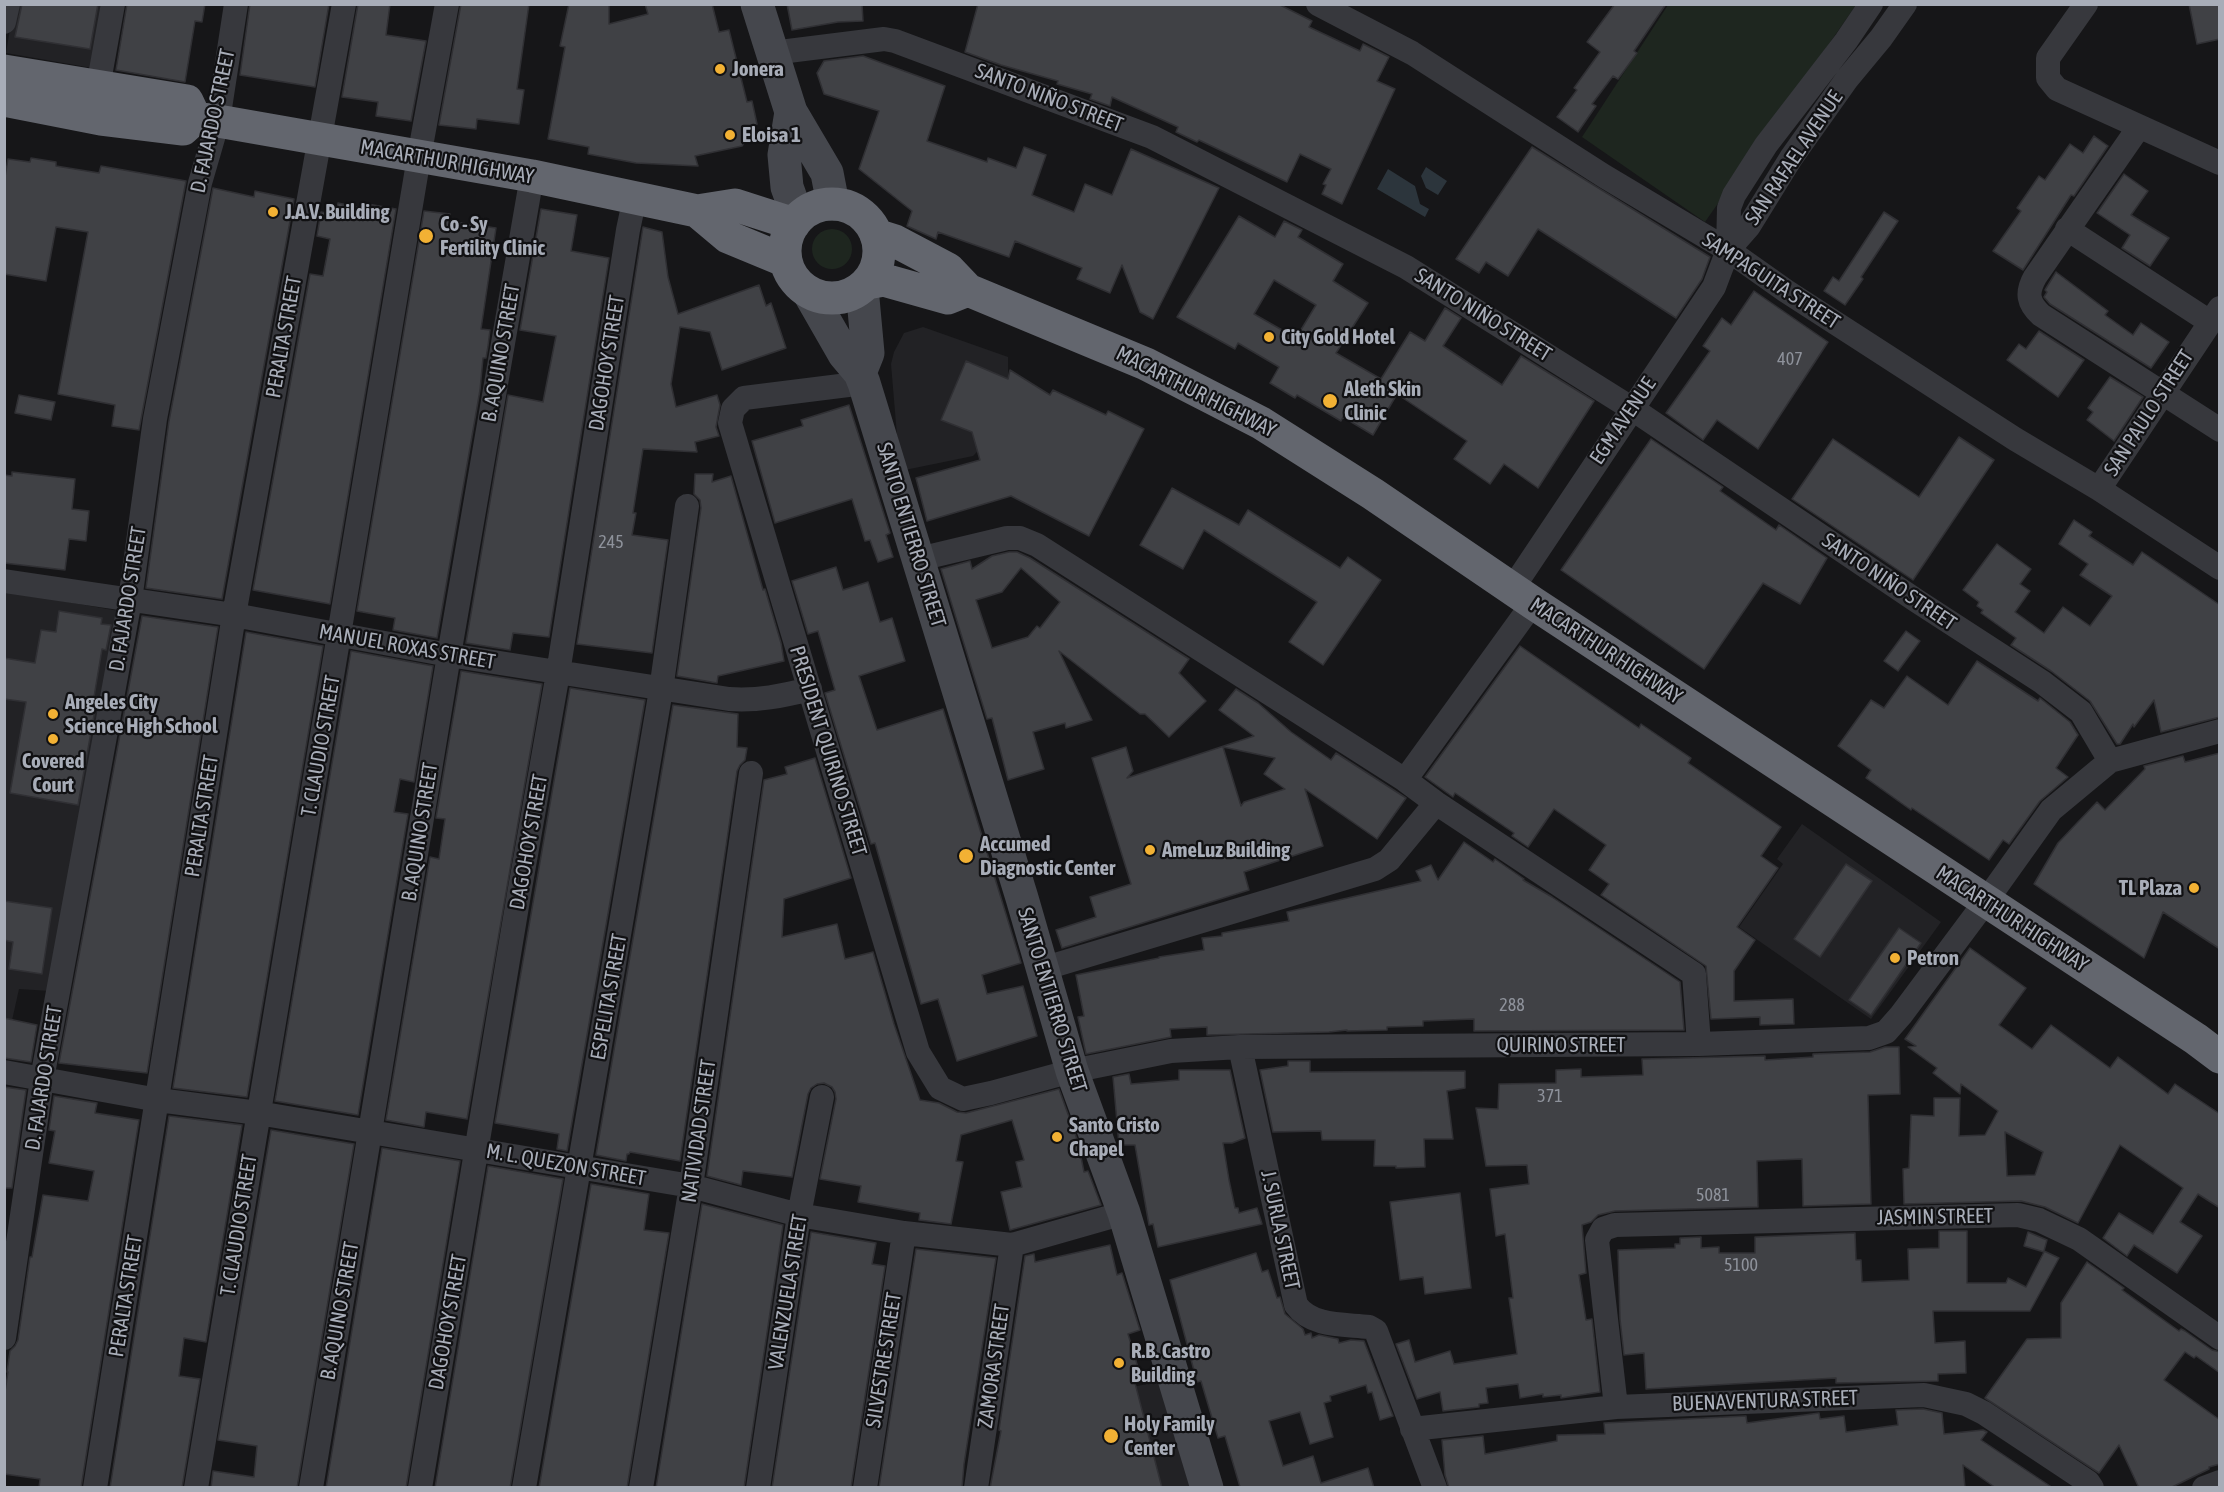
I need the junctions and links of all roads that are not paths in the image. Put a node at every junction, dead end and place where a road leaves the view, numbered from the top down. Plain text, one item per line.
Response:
1 (8, 4) edge
2 (113, 4) edge
3 (236, 4) edge
4 (344, 4) edge
5 (447, 4) edge
6 (757, 4) edge
7 (1318, 4) edge
8 (1871, 4) edge
9 (1905, 4) edge
10 (2086, 4) edge
11 (4, 22) edge
12 (771, 53) junction
13 (4, 71) edge
14 (1837, 72) junction
15 (98, 87) junction
16 (4, 100) edge
17 (791, 112) junction
18 (207, 120) junction
19 (2139, 127) junction
20 (320, 140) junction
21 (419, 157) junction
22 (2220, 163) edge
23 (532, 176) junction
24 (635, 197) junction
25 (833, 204) junction
26 (697, 211) junction
27 (796, 221) junction
28 (2067, 229) junction
29 (876, 235) junction
30 (1728, 250) junction
31 (786, 261) junction
32 (864, 285) junction
33 (968, 290) junction
34 (809, 293) junction
35 (2217, 312) edge
36 (862, 378) junction
37 (2161, 394) junction
38 (1631, 408) junction
39 (2220, 430) edge
40 (2099, 489) junction
41 (687, 506) dead end
42 (919, 559) junction
43 (2220, 567) edge
44 (4, 581) edge
45 (1523, 596) junction
46 (130, 600) junction
47 (234, 615) junction
48 (340, 635) junction
49 (449, 655) junction
50 (558, 673) junction
51 (810, 689) junction
52 (661, 690) junction
53 (2220, 731) edge
54 (2110, 761) junction
55 (751, 773) dead end
56 (1405, 780) junction
57 (1436, 803) junction
58 (1986, 901) junction
59 (1042, 969) junction
60 (1699, 1044) junction
61 (1240, 1047) junction
62 (2220, 1057) edge
63 (1072, 1071) junction
64 (4, 1072) edge
65 (42, 1080) junction
66 (822, 1097) dead end
67 (158, 1100) junction
68 (258, 1113) junction
69 (370, 1132) junction
70 (477, 1150) junction
71 (580, 1168) junction
72 (691, 1186) junction
73 (1124, 1213) junction
74 (799, 1215) junction
75 (904, 1233) junction
76 (1012, 1245) junction
77 (4, 1338) edge
78 (2220, 1338) edge
79 (1616, 1407) junction
80 (1412, 1429) junction
81 (2220, 1482) edge
82 (94, 1488) edge
83 (196, 1488) edge
84 (310, 1488) edge
85 (420, 1488) edge
86 (524, 1488) edge
87 (641, 1488) edge
88 (758, 1488) edge
89 (865, 1488) edge
90 (976, 1488) edge
91 (1207, 1488) edge
92 (1435, 1488) edge
93 (2092, 1488) edge
94 (2204, 1488) edge

1 - 11 street
2 - 15 street
3 - 18 street, D. FAJARDO STREET
4 - 20 street, PERALTA STREET
5 - 21 street, T. CLAUDIO STREET
6 - 12 main road
7 - 30 street, SAMPAGUITA STREET
8 - 14 street, SAN RAFAEL AVENUE
9 - 14 street, SAN RAFAEL AVENUE
10 - 19 street
12 - 17 main road
12 - 38 street, SANTO NIÑO STREET
13 - 15 highway
14 - 30 street, SAN RAFAEL AVENUE
15 - 18 highway
16 - 18 highway
17 - 25 main road
17 - 27 main road
18 - 20 highway, MACARTHUR HIGHWAY
18 - 46 street, D. FAJARDO STREET
19 - 22 street
19 - 28 street
20 - 21 highway, MACARTHUR HIGHWAY
20 - 47 street, PERALTA STREET
21 - 23 highway, MACARTHUR HIGHWAY
21 - 48 street, T. CLAUDIO STREET
23 - 24 highway, MACARTHUR HIGHWAY
23 - 49 street, B. AQUINO STREET
24 - 26 highway, MACARTHUR HIGHWAY
24 - 50 street, DAGOHOY STREET
25 - 27 highway
25 - 29 highway
26 - 27 highway, MACARTHUR HIGHWAY
26 - 31 highway, MACARTHUR HIGHWAY
27 - 31 highway
28 - 35 street
28 - 37 street
29 - 32 highway
29 - 33 highway, MACARTHUR HIGHWAY
30 - 38 street, EGM AVENUE
30 - 40 street, SAMPAGUITA STREET
31 - 34 highway
32 - 33 highway
32 - 34 highway
32 - 36 main road
33 - 45 highway, MACARTHUR HIGHWAY
34 - 36 main road, SANTO ENTIERRO STREET
35 - 37 street, SAN PAULO STREET
36 - 42 main road, SANTO ENTIERRO STREET
36 - 51 street, PRESIDENT QUIRINO STREET
37 - 39 street
37 - 40 street, SAN PAULO STREET
38 - 45 street, EGM AVENUE
38 - 54 street, SANTO NIÑO STREET
40 - 43 street, SAMPAGUITA STREET
41 - 52 street, ESPELITA STREET
42 - 56 street
42 - 59 main road, SANTO ENTIERRO STREET
44 - 46 street, MANUEL ROXAS STREET
45 - 56 street, EGM AVENUE
45 - 58 highway, MACARTHUR HIGHWAY
46 - 47 street, MANUEL ROXAS STREET
46 - 65 street, D. FAJARDO STREET
47 - 48 street, MANUEL ROXAS STREET
47 - 67 street, PERALTA STREET
48 - 49 street, MANUEL ROXAS STREET
48 - 68 street, T. CLAUDIO STREET
49 - 50 street, MANUEL ROXAS STREET
49 - 69 street, B. AQUINO STREET
50 - 52 street, MANUEL ROXAS STREET
50 - 70 street, DAGOHOY STREET
51 - 52 street, MANUEL ROXAS STREET
51 - 63 street, PRESIDENT QUIRINO STREET
52 - 71 street, ESPELITA STREET
53 - 54 street
54 - 58 street
55 - 72 street, NATIVIDAD STREET
56 - 57 street
57 - 59 street
57 - 60 street
58 - 60 street, QUIRINO STREET
58 - 62 highway, MACARTHUR HIGHWAY
59 - 63 main road, SANTO ENTIERRO STREET
60 - 61 street, QUIRINO STREET
61 - 63 street, QUIRINO STREET
61 - 80 street, J. SURLA STREET
63 - 73 main road, SANTO ENTIERRO STREET
64 - 65 street, M. L. QUEZON STREET
65 - 67 street, M. L. QUEZON STREET
65 - 77 street, D. FAJARDO STREET
66 - 74 street, VALENZUELA STREET
67 - 68 street, M. L. QUEZON STREET
67 - 82 street, PERALTA STREET
68 - 69 street, M. L. QUEZON STREET
68 - 83 street, T. CLAUDIO STREET
69 - 70 street, M. L. QUEZON STREET
69 - 84 street, B. AQUINO STREET
70 - 71 street, M. L. QUEZON STREET
70 - 85 street, DAGOHOY STREET
71 - 72 street, M. L. QUEZON STREET
71 - 86 street, ESPELITA STREET
72 - 74 street, M. L. QUEZON STREET
72 - 87 street, NATIVIDAD STREET
73 - 76 street, M. L. QUEZON STREET
73 - 91 main road, SANTO ENTIERRO STREET
74 - 75 street, M. L. QUEZON STREET
74 - 88 street, VALENZUELA STREET
75 - 76 street, M. L. QUEZON STREET
75 - 89 street, SILVESTRE STREET
76 - 90 street, ZAMORA STREET
78 - 79 street, JASMIN STREET
79 - 80 street, BUENAVENTURA STREET
79 - 93 street, BUENAVENTURA STREET
80 - 92 street, J. SURLA STREET
81 - 94 street

